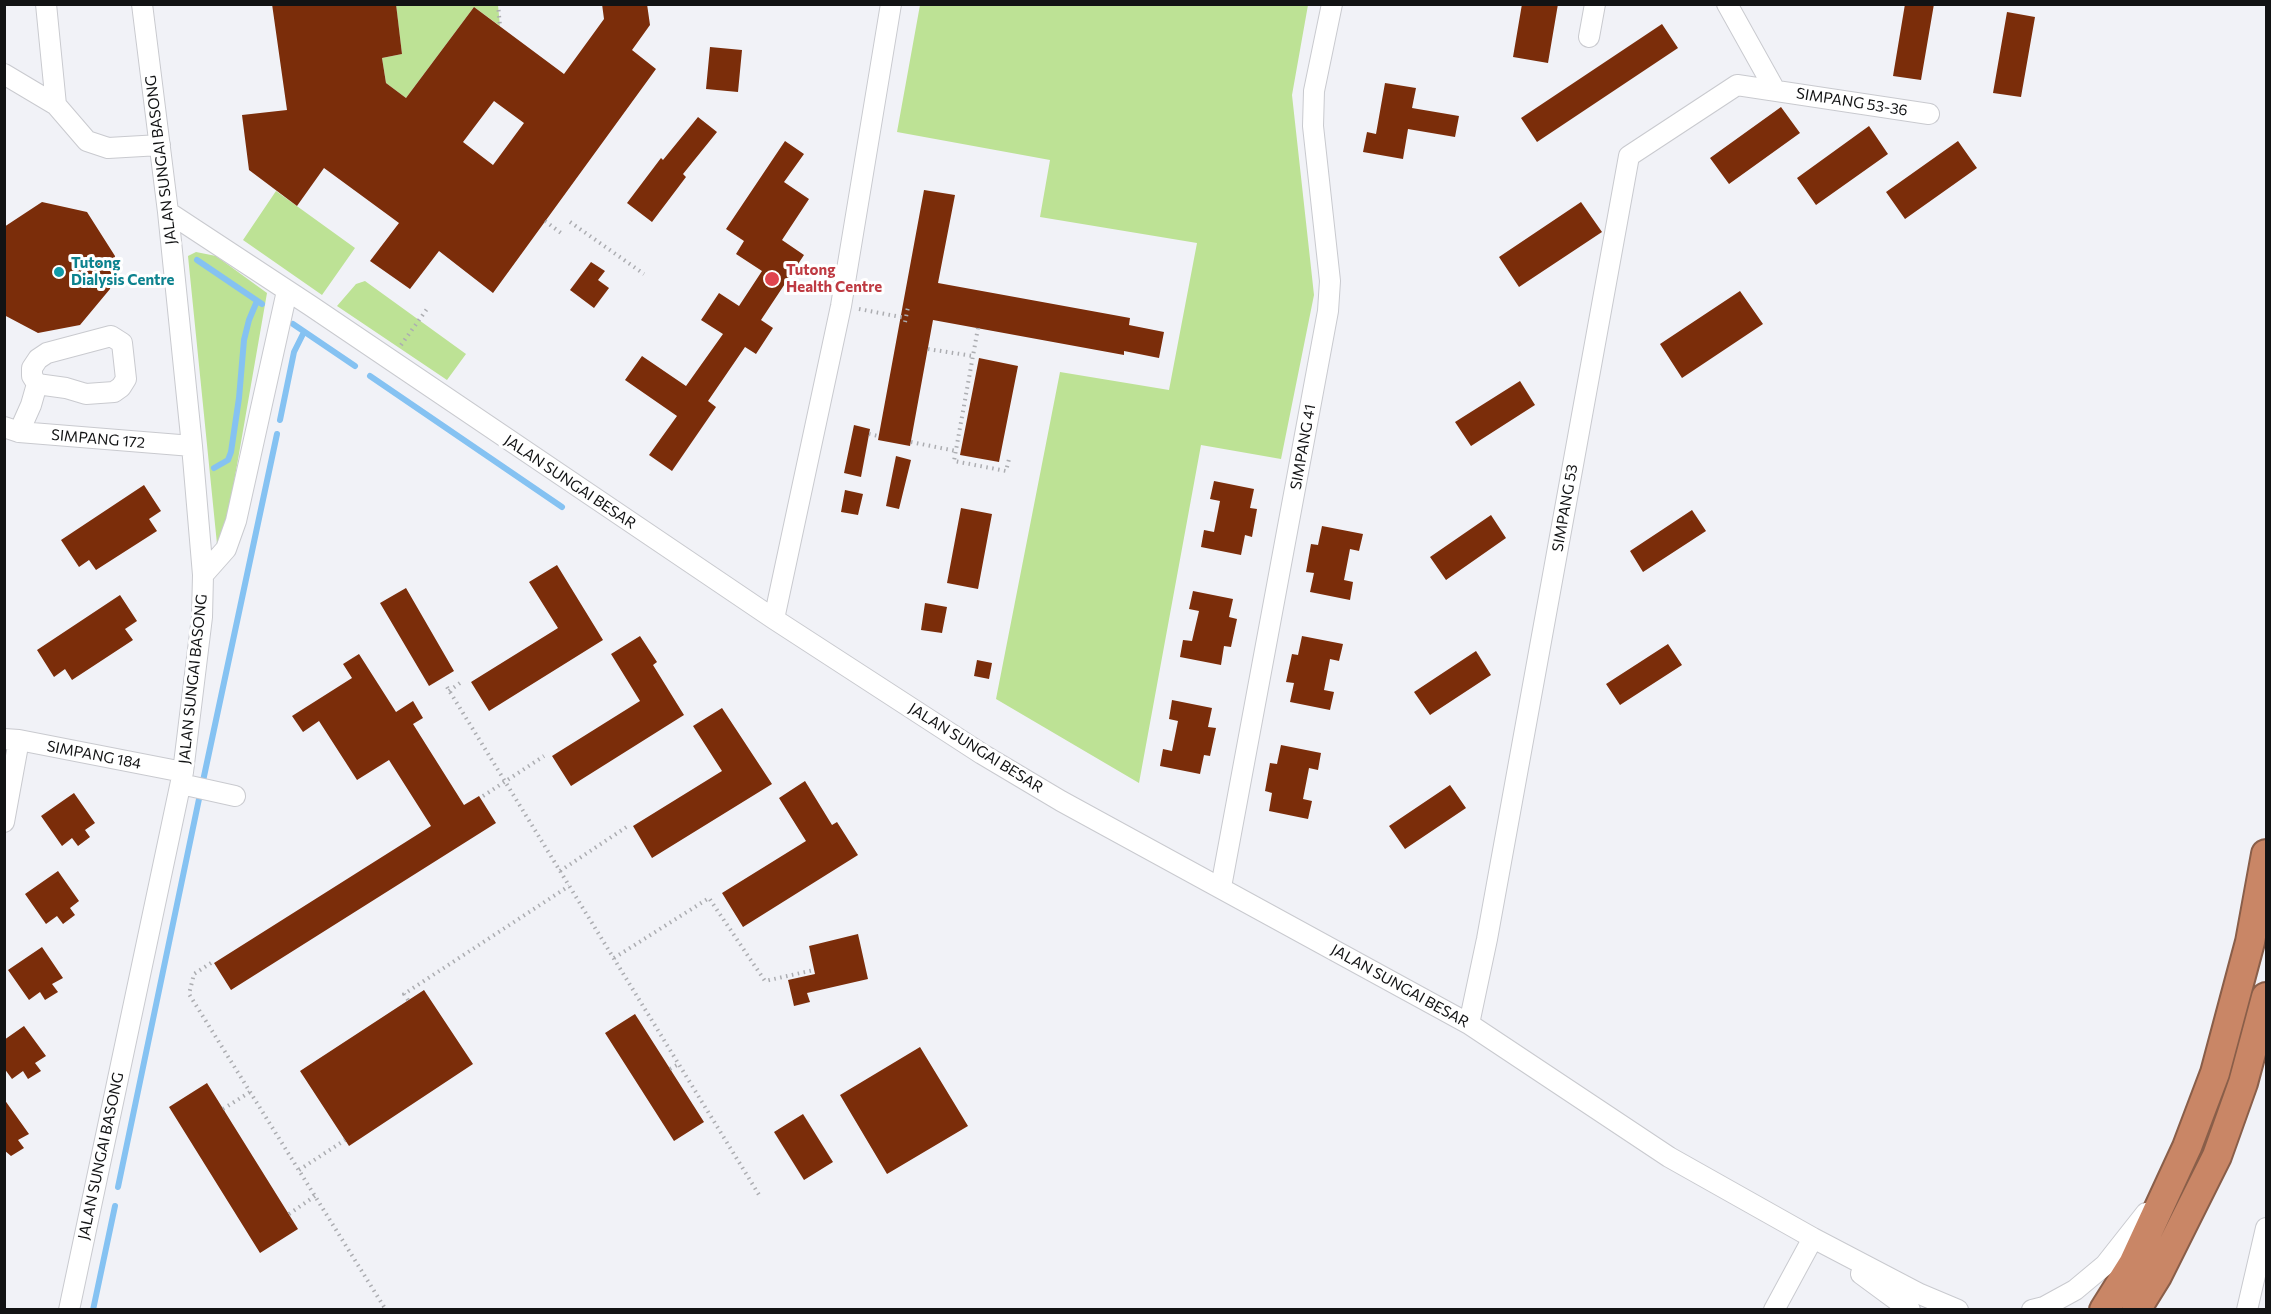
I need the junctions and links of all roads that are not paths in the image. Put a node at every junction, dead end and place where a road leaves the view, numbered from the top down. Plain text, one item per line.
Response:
1 (46, 4) edge
2 (142, 4) edge
3 (891, 4) edge
4 (1332, 4) edge
5 (1595, 4) edge
6 (1727, 4) edge
7 (1589, 37) dead end
8 (4, 74) edge
9 (1775, 90) junction
10 (56, 105) junction
11 (1929, 114) dead end
12 (160, 145) junction
13 (168, 212) junction
14 (287, 291) junction
15 (37, 384) junction
16 (12, 430) edge
17 (192, 446) junction
18 (204, 575) junction
19 (774, 619) junction
20 (12, 739) edge
21 (182, 778) junction
22 (234, 796) dead end
23 (4, 822) edge
24 (2266, 854) edge
25 (1221, 887) junction
26 (2266, 996) edge
27 (1469, 1024) junction
28 (2187, 1147) junction
29 (2266, 1228) edge
30 (1813, 1238) junction
31 (69, 1310) edge
32 (1774, 1310) edge
33 (1910, 1310) edge
34 (1958, 1310) edge
35 (2032, 1310) edge
36 (2104, 1310) edge
37 (2136, 1310) edge
38 (2247, 1310) edge

1 - 10 street
2 - 12 street, JALAN SUNGAI BASONG
3 - 19 street
4 - 25 street, SIMPANG 41
5 - 7 street
6 - 9 street
8 - 10 street
9 - 11 street, SIMPANG 53-36
9 - 27 street, SIMPANG 53
10 - 12 street
12 - 13 street, JALAN SUNGAI BASONG
13 - 14 street, JALAN SUNGAI BESAR
13 - 17 street, JALAN SUNGAI BASONG
14 - 18 street
14 - 19 street, JALAN SUNGAI BESAR
15 - 15 street
15 - 16 street
16 - 17 street, SIMPANG 172
17 - 18 street, JALAN SUNGAI BASONG
18 - 21 street, JALAN SUNGAI BASONG
19 - 25 street, JALAN SUNGAI BESAR
20 - 21 street, SIMPANG 184
20 - 23 street
21 - 22 street, SIMPANG 184
21 - 31 street, JALAN SUNGAI BASONG
24 - 28 highway
25 - 27 street, JALAN SUNGAI BESAR
26 - 37 highway
27 - 30 street, JALAN SUNGAI BESAR
28 - 35 street
28 - 36 highway
29 - 38 street
30 - 32 street
30 - 33 street, JALAN SUNGAI BESAR
30 - 34 street, JALAN SUNGAI BESAR

